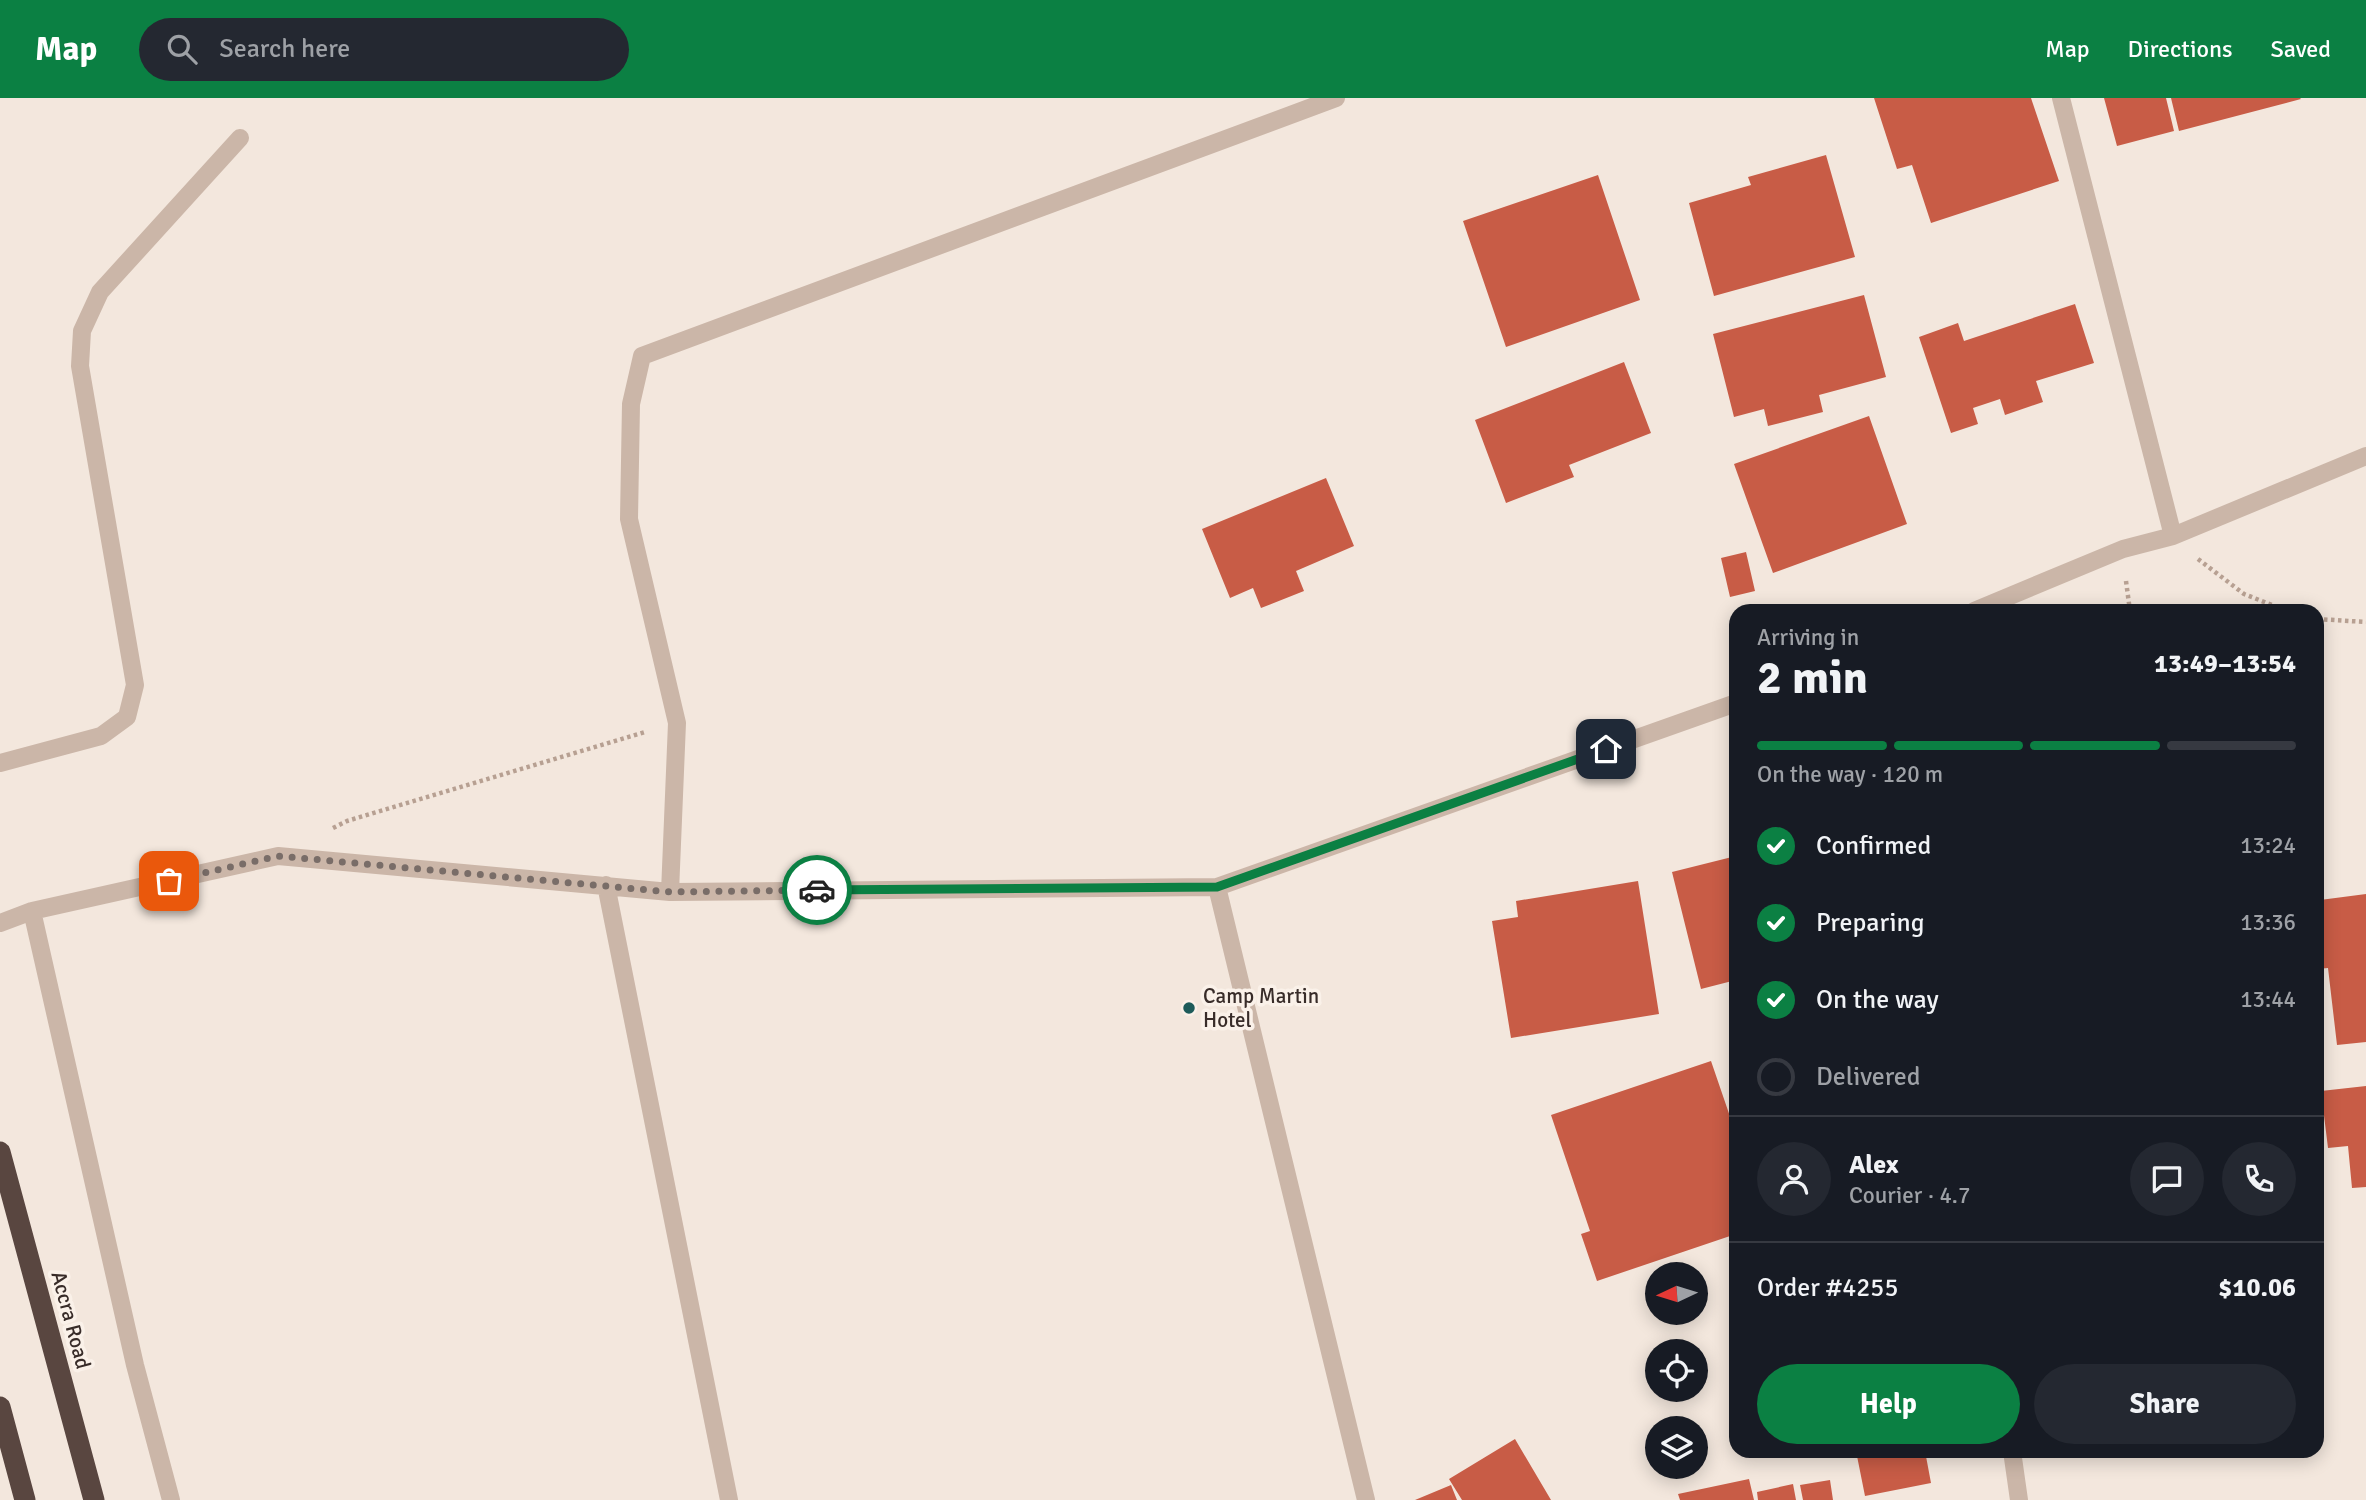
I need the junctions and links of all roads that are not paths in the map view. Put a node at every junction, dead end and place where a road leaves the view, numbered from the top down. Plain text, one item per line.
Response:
1 (1336, 98) edge
2 (2060, 98) edge
3 (240, 138) dead end
4 (2366, 456) edge
5 (2173, 536) junction
6 (1991, 604) edge
7 (1729, 705) edge
8 (0, 763) edge
9 (606, 884) junction
10 (1217, 887) junction
11 (670, 892) junction
12 (32, 911) junction
13 (0, 923) edge
14 (0, 1152) edge
15 (0, 1407) edge
16 (2013, 1458) edge
17 (25, 1500) edge
18 (94, 1500) edge
19 (171, 1500) edge
20 (729, 1500) edge
21 (1366, 1500) edge
22 (2019, 1500) edge

1 - 11 street
2 - 5 street
3 - 8 street
4 - 5 street
5 - 6 street
7 - 10 street
9 - 11 street
9 - 12 street
9 - 20 street
10 - 11 street
10 - 21 street
12 - 13 street
12 - 19 street
14 - 18 highway, Accra Road
15 - 17 highway
16 - 22 street

